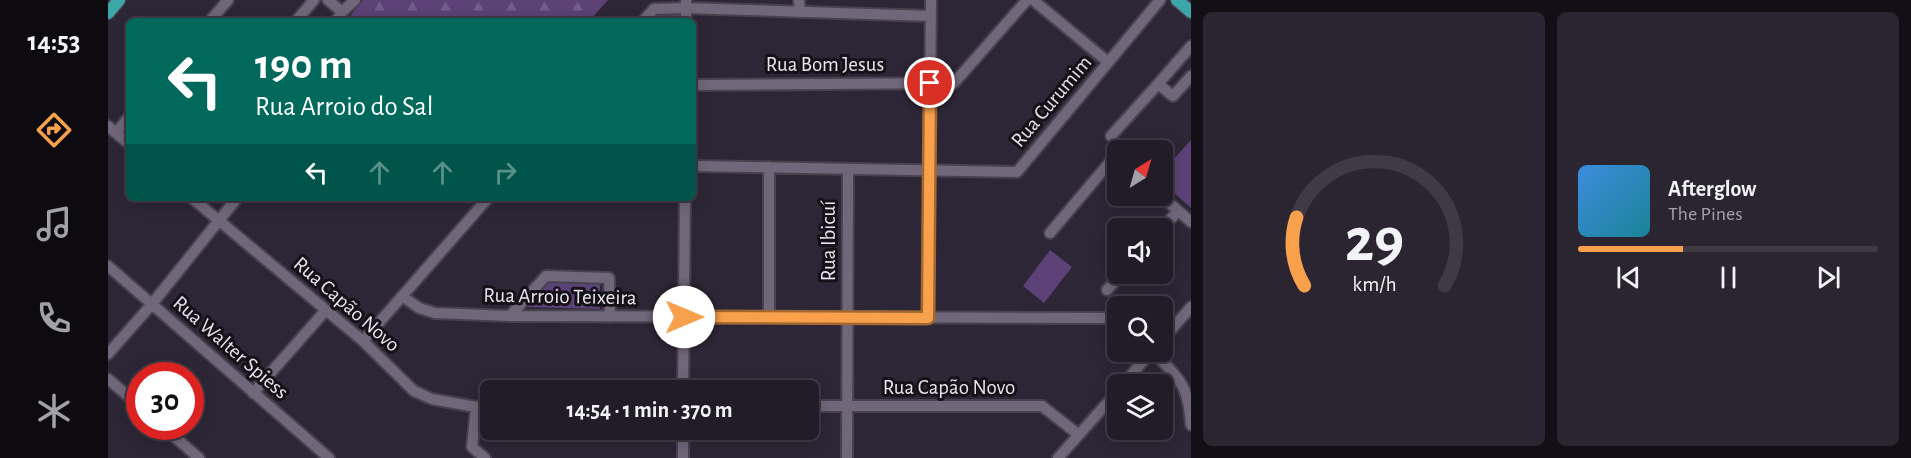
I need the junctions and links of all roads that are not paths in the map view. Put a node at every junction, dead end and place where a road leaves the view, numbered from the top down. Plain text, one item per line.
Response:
1 (119, 0) edge
2 (228, 0) edge
3 (314, 0) edge
4 (328, 0) edge
5 (355, 0) edge
6 (800, 0) edge
7 (931, 0) edge
8 (1027, 0) edge
9 (1033, 0) edge
10 (1160, 0) edge
11 (1177, 0) edge
12 (686, 4) edge
13 (800, 12) junction
14 (1191, 12) edge
15 (108, 13) edge
16 (339, 16) edge
17 (930, 16) junction
18 (213, 18) edge
19 (299, 18) edge
20 (646, 18) edge
21 (1191, 46) edge
22 (1108, 62) junction
23 (1191, 76) edge
24 (930, 83) junction
25 (1158, 84) junction
26 (696, 85) edge
27 (126, 119) edge
28 (112, 129) edge
29 (1111, 136) dead end
30 (126, 141) edge
31 (696, 166) edge
32 (769, 167) junction
33 (1107, 167) edge
34 (848, 169) junction
35 (929, 170) junction
36 (196, 201) edge
37 (235, 201) edge
38 (485, 201) edge
39 (685, 201) edge
40 (1172, 206) edge
41 (1178, 211) junction
42 (1171, 218) edge
43 (219, 221) junction
44 (1191, 222) edge
45 (1050, 233) dead end
46 (108, 266) edge
47 (1112, 284) edge
48 (1107, 290) dead end
49 (402, 296) junction
50 (152, 304) junction
51 (1191, 307) edge
52 (326, 310) junction
53 (510, 316) junction
54 (610, 316) junction
55 (684, 317) junction
56 (769, 317) junction
57 (848, 317) junction
58 (928, 318) junction
59 (1107, 318) edge
60 (1173, 327) edge
61 (363, 341) junction
62 (108, 354) edge
63 (1143, 362) edge
64 (1162, 362) edge
65 (1132, 374) edge
66 (108, 379) edge
67 (683, 380) edge
68 (253, 393) junction
69 (126, 394) edge
70 (1190, 400) edge
71 (1107, 403) edge
72 (819, 406) edge
73 (847, 406) junction
74 (476, 407) junction
75 (480, 407) edge
76 (1191, 425) edge
77 (1079, 435) junction
78 (178, 440) edge
79 (683, 440) edge
80 (199, 458) edge
81 (329, 458) edge
82 (485, 458) edge
83 (683, 458) edge
84 (847, 458) edge
85 (1058, 458) edge

1 - 15 main road
2 - 18 street
3 - 19 street
4 - 16 street
5 - 16 street
6 - 13 street
7 - 17 street
8 - 24 street, Rua Bom Jesus
9 - 22 street
10 - 22 street, Rua Curumim
11 - 14 main road
12 - 13 street
12 - 20 street
13 - 17 street
17 - 24 street
21 - 25 street
22 - 35 street, Rua Curumim
23 - 25 street
24 - 26 street, Rua Bom Jesus
24 - 35 street
25 - 29 street
27 - 28 street
28 - 30 street
31 - 32 street, Rua Curumim
32 - 34 street, Rua Curumim
32 - 56 street
33 - 45 street
34 - 35 street, Rua Curumim
34 - 57 street, Rua Ibicuí
35 - 58 street
36 - 43 street, Rua Capão Novo
37 - 43 street
38 - 49 street
39 - 55 street
40 - 41 street
41 - 42 street
41 - 44 street
43 - 50 street
43 - 52 street, Rua Capão Novo
46 - 50 street, Rua Walter Spiess
47 - 48 street
49 - 53 street, Rua Arroio Teixeira
49 - 61 street
50 - 62 street
50 - 68 street, Rua Walter Spiess
51 - 60 street
52 - 61 street, Rua Capão Novo
52 - 68 street
53 - 54 street, Rua Arroio Teixeira
53 - 54 street
54 - 55 street, Rua Arroio Teixeira
55 - 56 street, Rua Arroio Teixeira
55 - 67 street
56 - 57 street, Rua Arroio Teixeira
57 - 58 street, Rua Arroio Teixeira
57 - 73 street, Rua Ibicuí
58 - 59 street, Rua Arroio Teixeira
61 - 74 street, Rua Capão Novo
63 - 65 street
64 - 70 street
66 - 69 street
68 - 81 street, Rua Walter Spiess
70 - 76 street
71 - 77 street
72 - 73 street, Rua Capão Novo
73 - 77 street, Rua Capão Novo
73 - 84 street, Rua Ibicuí
74 - 75 street, Rua Capão Novo
74 - 82 street
77 - 85 street
78 - 80 street
79 - 83 street

